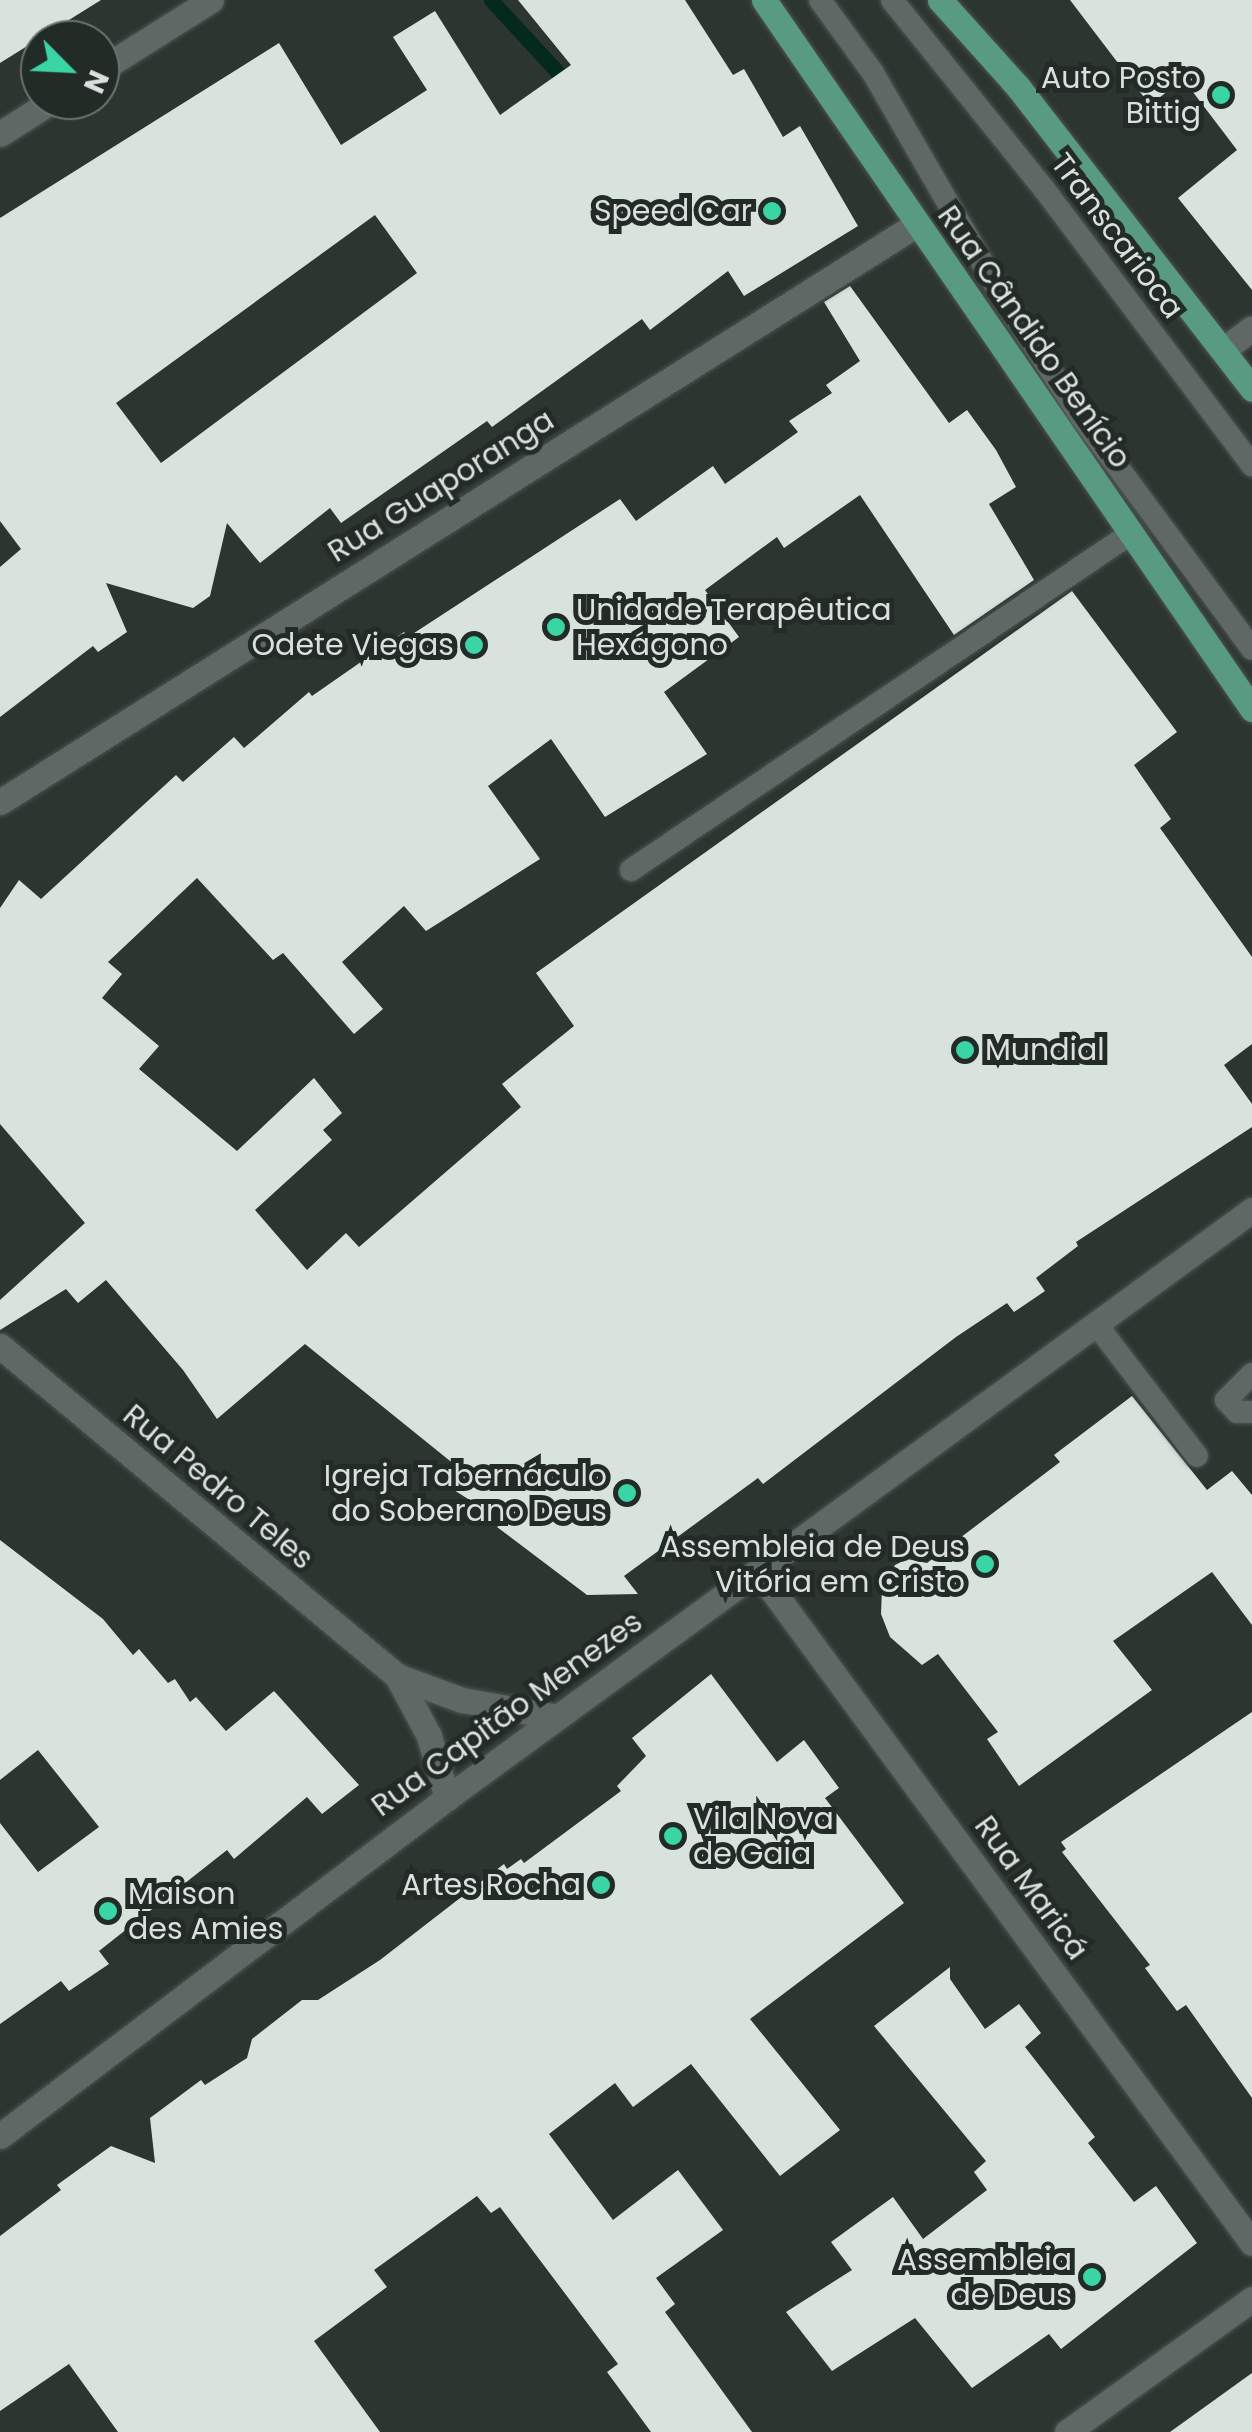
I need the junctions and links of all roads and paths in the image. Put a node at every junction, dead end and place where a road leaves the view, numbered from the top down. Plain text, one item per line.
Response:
1 (211, 0) edge
2 (764, 0) edge
3 (820, 0) edge
4 (892, 0) edge
5 (940, 0) edge
6 (120, 57) edge
7 (22, 120) edge
8 (0, 134) edge
9 (916, 224) junction
10 (1252, 328) edge
11 (1223, 350) junction
12 (1252, 389) edge
13 (1252, 466) edge
14 (1130, 534) junction
15 (1252, 650) edge
16 (1252, 709) edge
17 (0, 802) edge
18 (631, 870) dead end
19 (1252, 1210) edge
20 (1096, 1324) junction
21 (0, 1346) edge
22 (1252, 1374) edge
23 (1252, 1412) edge
24 (1198, 1456) dead end
25 (758, 1571) junction
26 (397, 1676) junction
27 (557, 1718) junction
28 (446, 1798) junction
29 (0, 2136) edge
30 (1252, 2243) edge
31 (1252, 2298) edge
32 (1067, 2432) edge

1 - 6 street
2 - 9 main road, Rua Cândido Benício
3 - 15 lane
4 - 13 lane, Transcarioca
5 - 11 main road
7 - 8 street
9 - 14 main road, Rua Cândido Benício
9 - 17 street, Rua Guaporanga
10 - 11 street
11 - 12 main road
14 - 16 main road, Rua Cândido Benício
14 - 18 lane
19 - 20 street, Rua Capitão Menezes
20 - 24 lane
20 - 25 street, Rua Capitão Menezes
21 - 26 street, Rua Pedro Teles
22 - 23 lane
25 - 27 street, Rua Capitão Menezes
25 - 30 street, Rua Maricá
26 - 27 street, Rua Pedro Teles
26 - 28 street, Rua Pedro Teles
27 - 28 street, Rua Capitão Menezes
28 - 29 street, Rua Capitão Menezes
31 - 32 street

